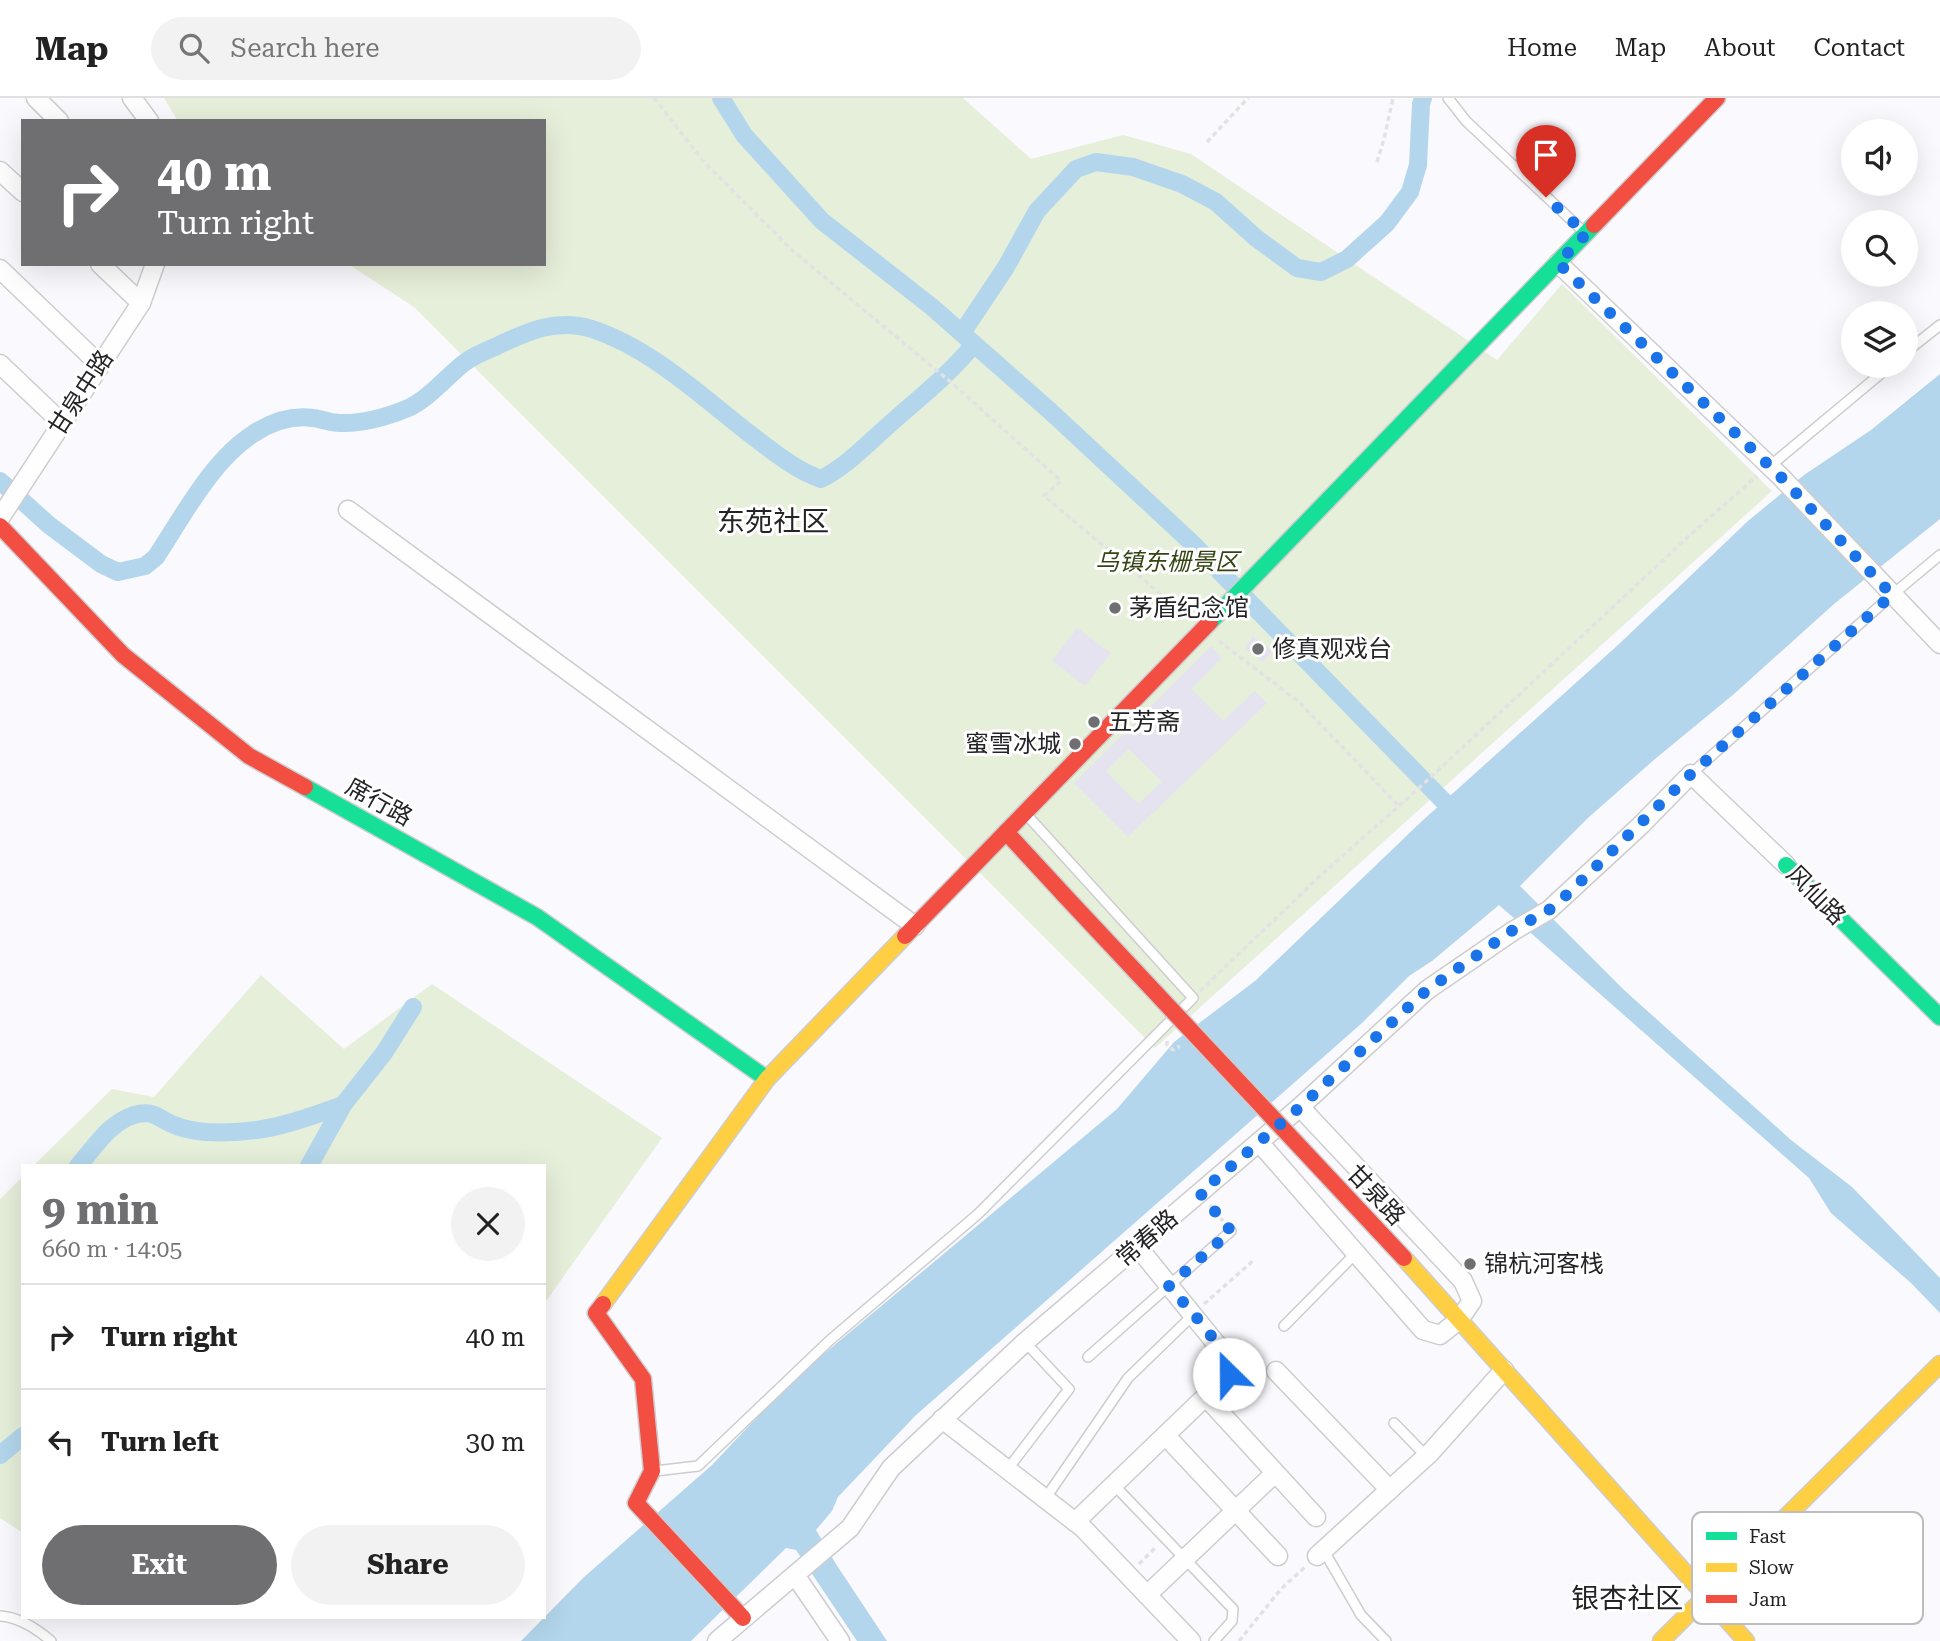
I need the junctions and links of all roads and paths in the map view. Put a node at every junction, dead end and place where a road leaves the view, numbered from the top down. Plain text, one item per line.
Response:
1 (36, 98) edge
2 (132, 98) edge
3 (654, 98) edge
4 (1248, 98) edge
5 (1393, 98) edge
6 (1448, 98) edge
7 (1717, 98) edge
8 (57, 119) edge
9 (148, 119) edge
10 (1207, 142) dead end
11 (1377, 162) dead end
12 (0, 171) edge
13 (21, 190) edge
14 (1586, 234) junction
15 (1558, 263) junction
16 (102, 266) edge
17 (154, 266) edge
18 (0, 269) edge
19 (141, 303) junction
20 (1940, 325) edge
21 (1918, 342) edge
22 (0, 364) edge
23 (100, 365) junction
24 (1877, 378) edge
25 (62, 423) junction
26 (1775, 471) junction
27 (348, 510) dead end
28 (3, 513) edge
29 (0, 526) edge
30 (1940, 555) edge
31 (1888, 591) junction
32 (1203, 629) junction
33 (1940, 644) edge
34 (1691, 774) junction
35 (1399, 806) junction
36 (1025, 813) junction
37 (1006, 832) junction
38 (1786, 865) joint
39 (915, 926) junction
40 (1193, 998) junction
41 (1940, 1017) edge
42 (767, 1079) junction
43 (1300, 1107) junction
44 (1259, 1142) junction
45 (1200, 1193) junction
46 (1231, 1231) joint
47 (1137, 1246) junction
48 (1356, 1252) junction
49 (1255, 1259) dead end
50 (1169, 1286) junction
51 (1192, 1315) junction
52 (1459, 1320) junction
53 (1284, 1326) dead end
54 (1025, 1342) junction
55 (1088, 1357) dead end
56 (1940, 1364) edge
57 (1504, 1370) junction
58 (1276, 1371) dead end
59 (1206, 1397) junction
60 (942, 1419) junction
61 (1394, 1423) dead end
62 (1166, 1436) junction
63 (1426, 1457) junction
64 (1007, 1470) junction
65 (652, 1471) junction
66 (1275, 1473) junction
67 (1114, 1485) junction
68 (1390, 1490) junction
69 (1045, 1499) junction
70 (1236, 1511) junction
71 (1791, 1512) edge
72 (1316, 1517) dead end
73 (1075, 1522) junction
74 (1165, 1538) junction
75 (1320, 1553) junction
76 (1278, 1556) dead end
77 (1185, 1559) junction
78 (799, 1572) junction
79 (1128, 1575) junction
80 (1692, 1582) edge
81 (1147, 1595) junction
82 (1692, 1610) edge
83 (0, 1616) edge
84 (743, 1618) junction
85 (1730, 1624) edge
86 (51, 1641) edge
87 (717, 1641) edge
88 (839, 1641) edge
89 (1191, 1641) edge
90 (1214, 1641) edge
91 (1239, 1641) edge
92 (1385, 1641) edge
93 (1661, 1641) edge
94 (1746, 1641) edge

1 - 8 street
2 - 9 street
3 - 32 path
4 - 10 path
5 - 11 path
6 - 14 lane
7 - 14 street
12 - 13 street
14 - 15 street
15 - 26 street
15 - 32 street
16 - 19 street
17 - 19 street, 甘泉中路
18 - 23 street
19 - 23 street, 甘泉中路
20 - 21 lane
22 - 25 street
23 - 25 street, 甘泉中路
24 - 26 lane
25 - 28 street, 甘泉中路
26 - 31 street
26 - 35 path
27 - 39 street
29 - 42 street, 席行路
30 - 31 lane
31 - 33 street
31 - 34 lane
32 - 35 path
32 - 36 street
34 - 38 street, 风仙路
34 - 43 street, 常春路
35 - 40 path
36 - 37 street
36 - 40 lane
37 - 39 street
37 - 52 street, 甘泉路, bridge
38 - 41 street, 风仙路
39 - 42 street
40 - 65 lane
42 - 65 street
43 - 44 street, 常春路
43 - 52 street
44 - 45 street, 常春路
44 - 48 street
45 - 46 path
45 - 47 street, 常春路
46 - 50 lane
47 - 50 street
47 - 54 street, 常春路
48 - 52 street
48 - 53 lane
49 - 51 path
50 - 51 street
50 - 55 lane
51 - 59 street
51 - 69 lane
52 - 57 street, 甘泉路
54 - 60 street, 常春路
54 - 64 lane
56 - 71 street
57 - 63 street
57 - 80 street, 甘泉路
58 - 68 street
59 - 62 street
59 - 66 street
60 - 64 street
60 - 78 street, 常春路
61 - 63 lane
62 - 67 street
62 - 70 street
63 - 68 street
64 - 69 street
65 - 84 street
66 - 70 street
66 - 72 street
67 - 73 street
67 - 74 lane
68 - 75 street
69 - 73 street
70 - 76 street
70 - 77 street
73 - 79 street
74 - 77 lane
74 - 79 path
75 - 91 path
75 - 92 lane
77 - 81 street
77 - 90 lane
78 - 84 street, 常春路
78 - 88 street
79 - 81 street
81 - 89 street
82 - 93 street
83 - 86 lane
84 - 87 street, 常春路
85 - 94 street, 甘泉路

